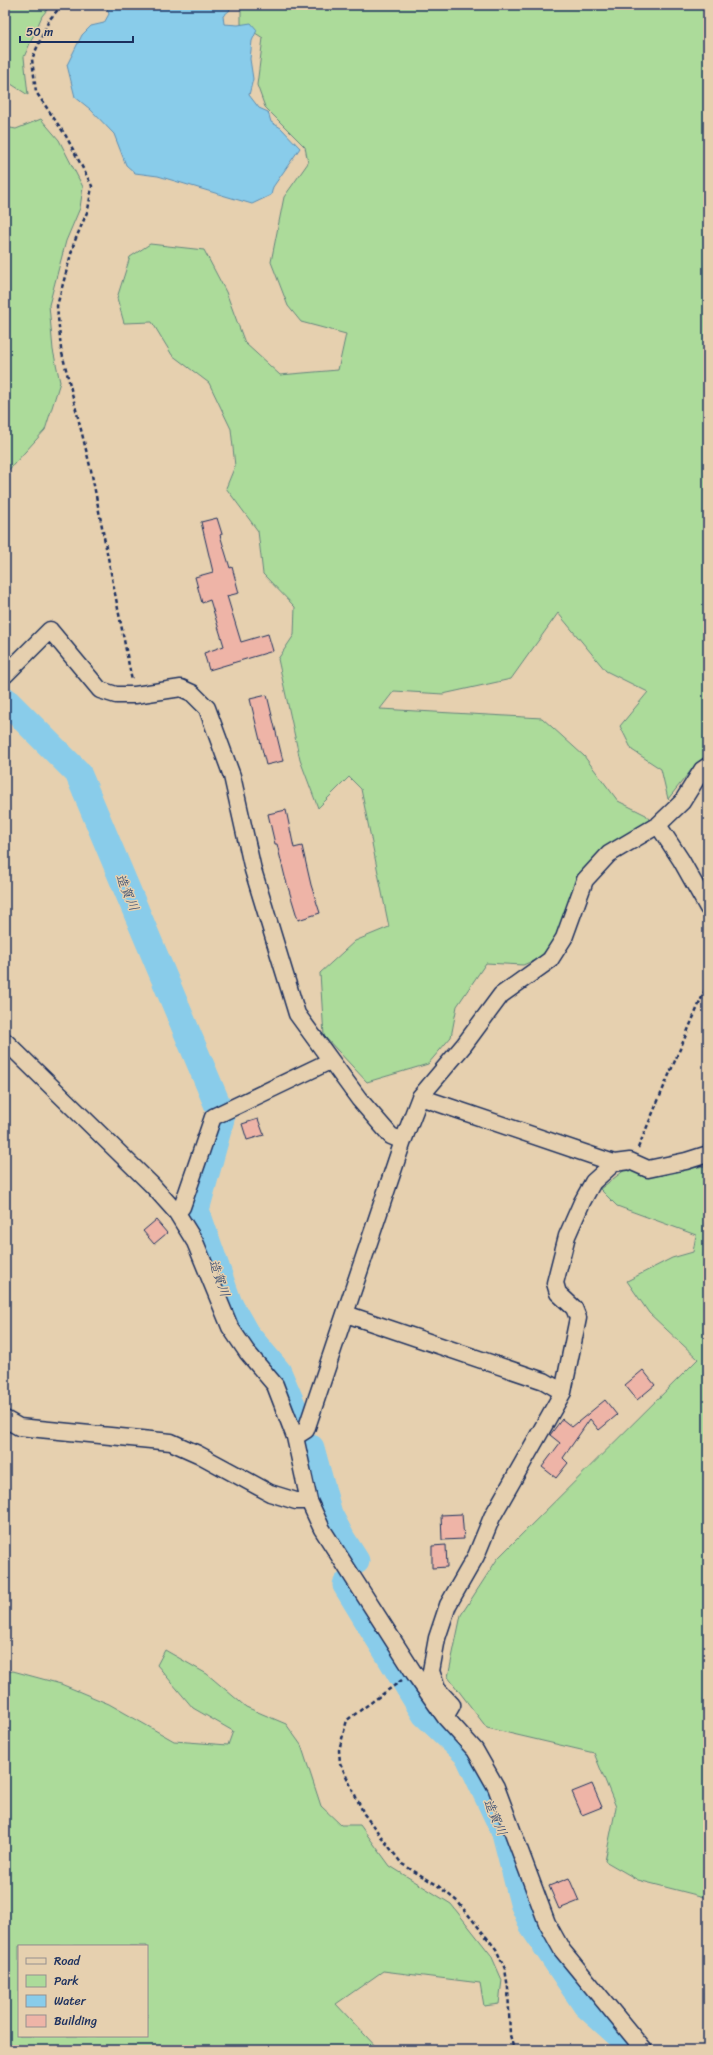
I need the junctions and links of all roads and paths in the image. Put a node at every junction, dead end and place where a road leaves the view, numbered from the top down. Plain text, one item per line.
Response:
1 (62, 5) edge
2 (5, 675) edge
3 (134, 695) junction
4 (708, 766) edge
5 (658, 825) junction
6 (708, 908) edge
7 (705, 990) dead end
8 (5, 1041) edge
9 (330, 1061) junction
10 (420, 1097) junction
11 (403, 1141) junction
12 (708, 1154) edge
13 (622, 1162) junction
14 (177, 1212) junction
15 (346, 1314) junction
16 (563, 1392) junction
17 (5, 1419) edge
18 (295, 1437) junction
19 (309, 1501) junction
20 (396, 1684) dead end
21 (445, 1717) junction
22 (514, 2050) edge
23 (644, 2050) edge

1 - 3 path
2 - 3 street
3 - 9 street
4 - 5 street
5 - 6 street
5 - 10 street
7 - 13 path
8 - 14 street
9 - 11 street
9 - 14 street
10 - 11 street
10 - 13 street
11 - 15 street
12 - 13 street
13 - 16 street
14 - 18 street
15 - 16 street
15 - 18 street
16 - 21 street
17 - 19 street
18 - 19 street
19 - 21 street
20 - 22 path
21 - 23 street

